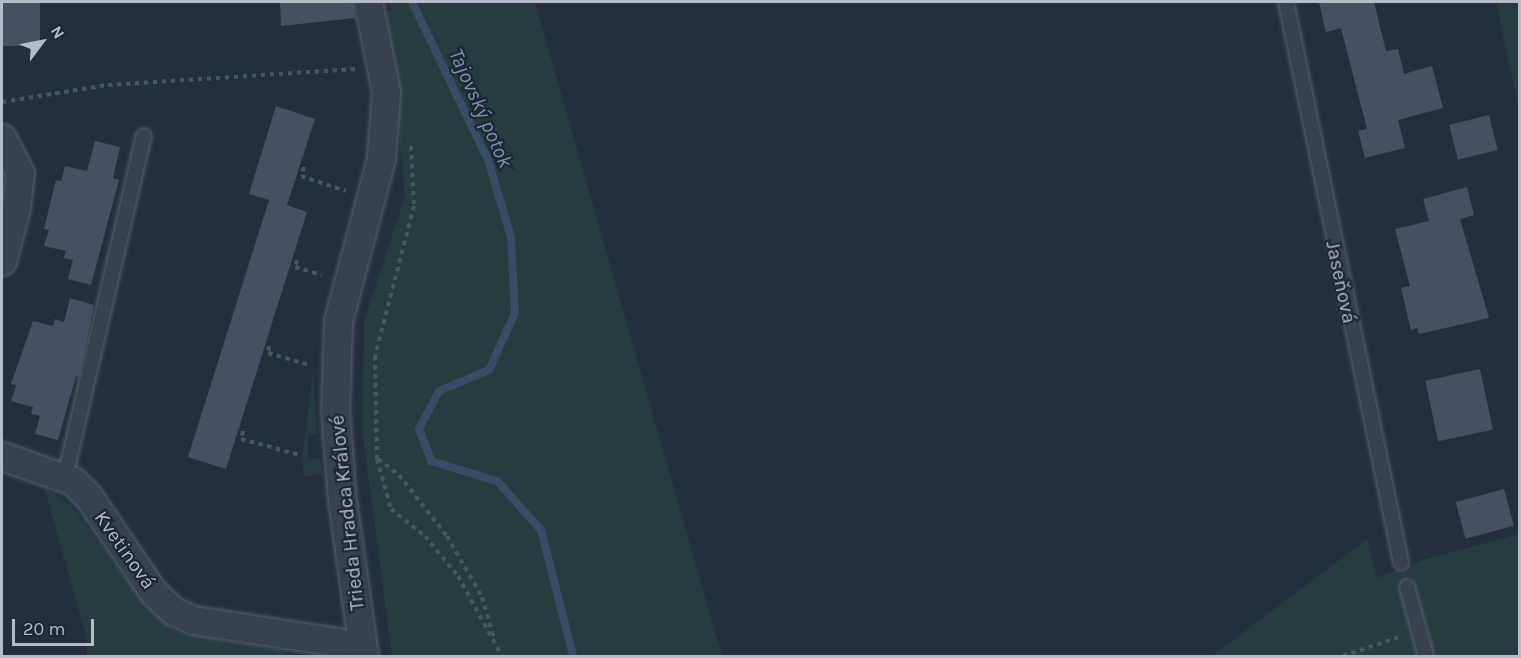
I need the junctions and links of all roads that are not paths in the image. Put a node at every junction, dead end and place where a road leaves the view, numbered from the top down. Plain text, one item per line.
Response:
1 (368, 2) edge
2 (1286, 2) edge
3 (144, 136) dead end
4 (2, 138) edge
5 (2, 261) edge
6 (2, 456) edge
7 (65, 477) junction
8 (1401, 562) dead end
9 (1407, 587) dead end
10 (363, 651) edge
11 (1426, 657) edge

1 - 10 street, Trieda Hradca Králové
2 - 8 lane, Jaseňová
3 - 7 lane
4 - 5 street
6 - 7 street, Kvetinová
7 - 10 street, Kvetinová
9 - 11 lane

